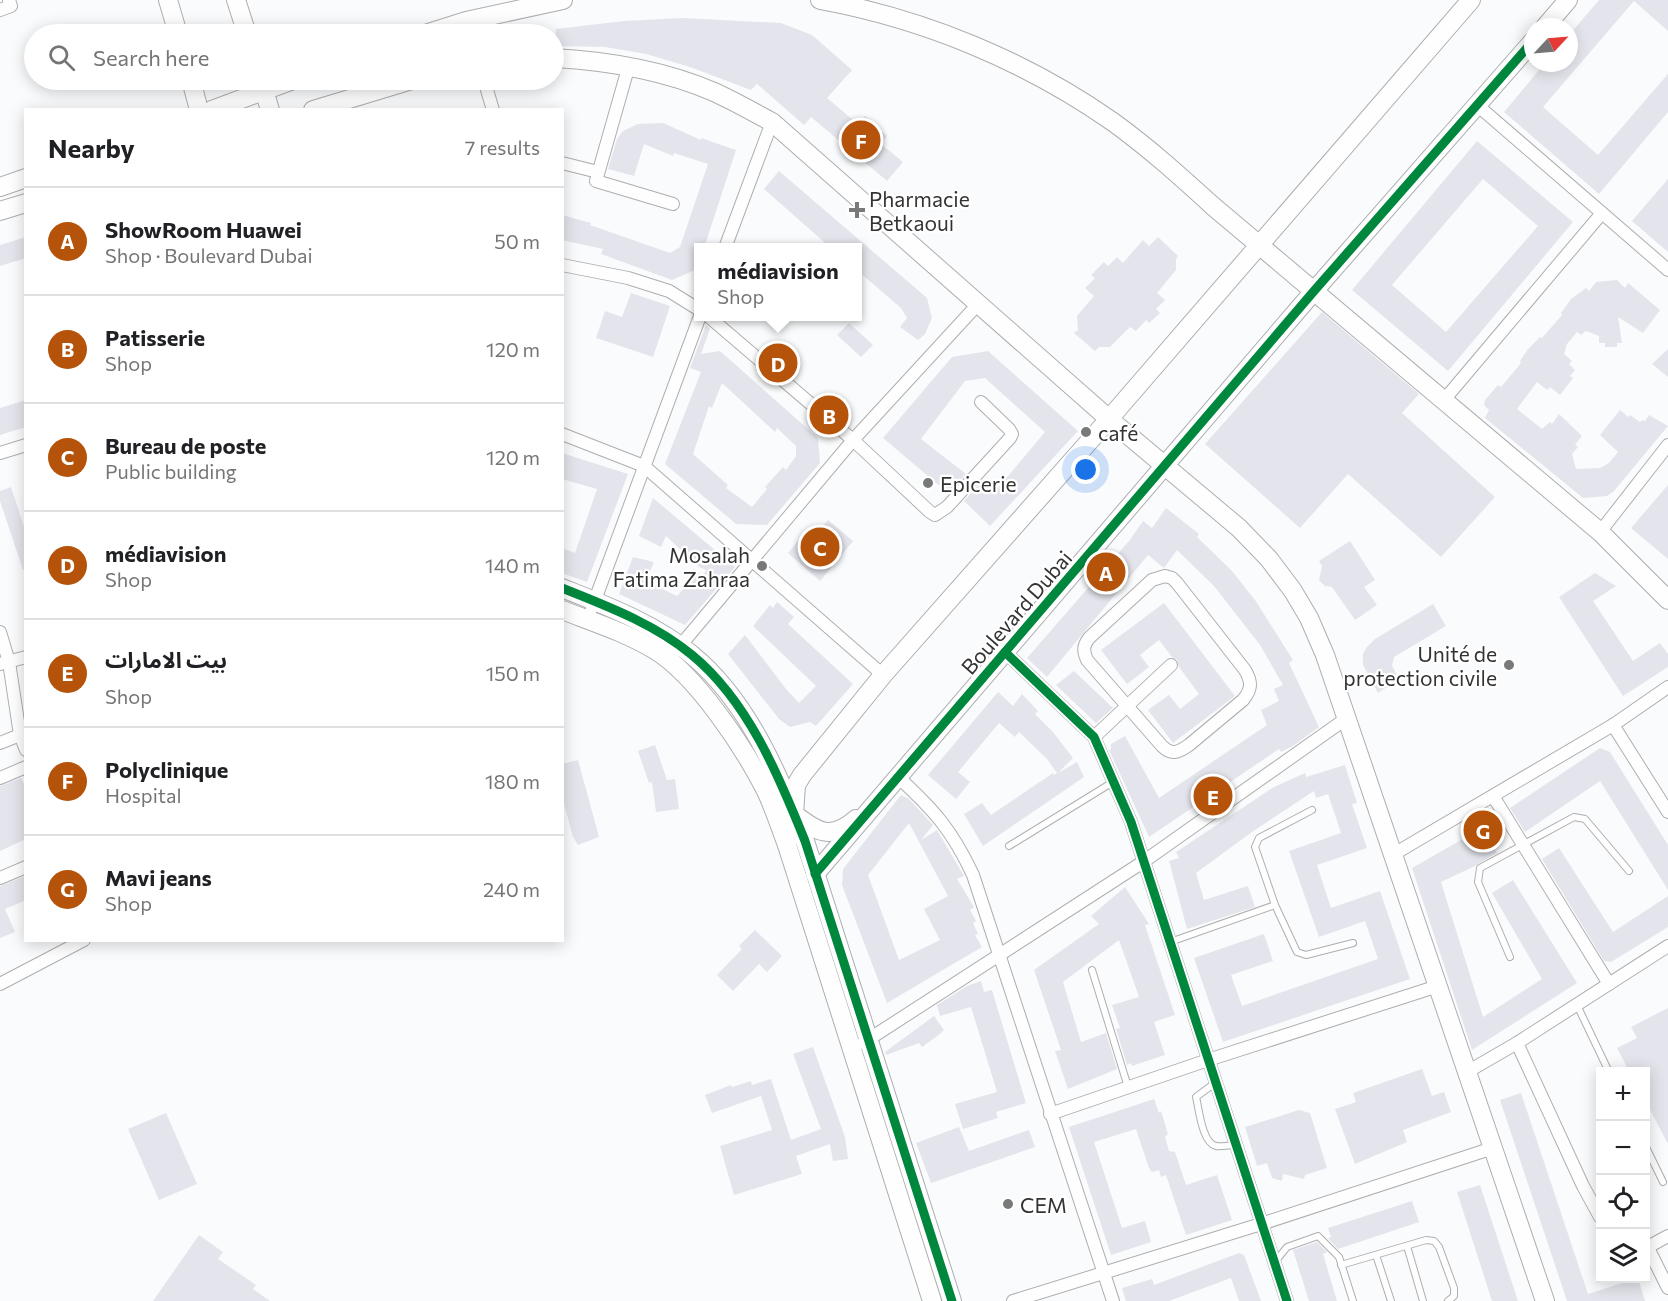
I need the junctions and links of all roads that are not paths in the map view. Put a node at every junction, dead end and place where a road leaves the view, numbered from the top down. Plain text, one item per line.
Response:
1 (9, 0) edge
2 (168, 0) edge
3 (236, 0) edge
4 (563, 0) edge
5 (820, 0) edge
6 (1471, 0) edge
7 (1568, 0) edge
8 (0, 10) edge
9 (1553, 18) edge
10 (175, 24) edge
11 (244, 24) edge
12 (457, 24) edge
13 (1524, 50) edge
14 (564, 59) edge
15 (629, 65) junction
16 (194, 90) edge
17 (250, 90) edge
18 (264, 90) edge
19 (379, 90) edge
20 (487, 90) edge
21 (1477, 105) junction
22 (198, 108) edge
23 (216, 108) edge
24 (269, 108) edge
25 (320, 108) edge
26 (492, 108) edge
27 (772, 122) junction
28 (564, 164) edge
29 (598, 172) junction
30 (24, 179) edge
31 (0, 187) edge
32 (24, 204) edge
33 (673, 204) dead end
34 (0, 211) edge
35 (1602, 213) junction
36 (727, 243) edge
37 (1260, 245) junction
38 (564, 265) edge
39 (1668, 270) edge
40 (1314, 291) junction
41 (979, 303) junction
42 (694, 306) edge
43 (698, 321) edge
44 (714, 321) edge
45 (1444, 400) junction
46 (981, 402) dead end
47 (1109, 419) junction
48 (564, 435) edge
49 (853, 440) junction
50 (1668, 445) edge
51 (24, 446) edge
52 (0, 453) edge
53 (1165, 465) junction
54 (644, 466) junction
55 (1599, 532) junction
56 (753, 560) junction
57 (564, 589) edge
58 (594, 600) junction
59 (1668, 600) edge
60 (564, 611) edge
61 (588, 620) junction
62 (0, 632) edge
63 (1005, 652) junction
64 (675, 653) junction
65 (24, 658) edge
66 (5, 663) edge
67 (1171, 665) dead end
68 (883, 675) junction
69 (1668, 687) edge
70 (1127, 705) junction
71 (1347, 718) junction
72 (1614, 725) junction
73 (20, 735) junction
74 (1094, 737) junction
75 (0, 743) edge
76 (24, 745) edge
77 (24, 768) edge
78 (802, 775) junction
79 (898, 777) junction
80 (0, 778) edge
81 (1113, 782) junction
82 (774, 788) junction
83 (1493, 796) junction
84 (880, 798) junction
85 (1312, 810) dead end
86 (1668, 812) edge
87 (794, 815) junction
88 (1522, 844) junction
89 (787, 845) junction
90 (1009, 846) dead end
91 (1394, 854) junction
92 (1143, 862) junction
93 (24, 868) edge
94 (1629, 871) dead end
95 (815, 874) junction
96 (0, 878) edge
97 (1275, 905) junction
98 (80, 942) edge
99 (1170, 942) junction
100 (1353, 942) dead end
101 (1668, 946) edge
102 (998, 955) junction
103 (1510, 957) dead end
104 (1092, 970) dead end
105 (0, 984) edge
106 (1609, 984) junction
107 (1437, 986) junction
108 (1577, 1004) junction
109 (868, 1039) junction
110 (1517, 1043) junction
111 (852, 1051) junction
112 (1208, 1060) junction
113 (1606, 1067) edge
114 (1467, 1072) junction
115 (1215, 1083) junction
116 (1128, 1087) junction
117 (1050, 1114) junction
118 (1236, 1145) junction
119 (1492, 1148) junction
120 (1650, 1156) edge
121 (1663, 1182) dead end
122 (1596, 1210) edge
123 (1261, 1224) junction
124 (1668, 1236) edge
125 (1407, 1246) junction
126 (1650, 1246) edge
127 (1650, 1254) edge
128 (1376, 1255) junction
129 (1274, 1263) junction
130 (1341, 1265) junction
131 (1104, 1273) junction
132 (1668, 1288) edge
133 (932, 1301) edge
134 (952, 1301) edge
135 (1013, 1301) edge
136 (1113, 1301) edge
137 (1287, 1301) edge
138 (1353, 1301) edge
139 (1391, 1301) edge
140 (1423, 1301) edge
141 (1448, 1301) edge
142 (1545, 1301) edge

1 - 8 street
2 - 10 street
3 - 11 street
4 - 12 street
5 - 37 street
6 - 37 street
7 - 9 street
13 - 21 street, Boulevard Dubai
14 - 15 street
15 - 27 street
15 - 29 street
16 - 22 street
17 - 23 street
18 - 24 street
19 - 25 street
20 - 26 street
21 - 35 street
21 - 40 street, Boulevard Dubai
27 - 36 street
27 - 41 street
28 - 29 street
29 - 33 street
30 - 31 street
32 - 34 street
35 - 39 street
35 - 45 street
37 - 40 street
37 - 47 street
38 - 42 street
40 - 45 street
40 - 53 street, Boulevard Dubai
41 - 47 street
41 - 49 street
43 - 54 street
44 - 49 street
45 - 55 street
46 - 49 street
47 - 53 street
47 - 68 street
48 - 54 street
49 - 56 street
50 - 55 street
51 - 52 street
53 - 63 street, Boulevard Dubai
53 - 71 street
54 - 56 street
54 - 58 street
55 - 59 street
56 - 64 street
56 - 68 street
57 - 58 street
58 - 61 street
58 - 64 street
60 - 61 street
61 - 64 street
62 - 66 street
63 - 74 street
63 - 79 street, Boulevard Dubai
64 - 82 street
65 - 66 street
66 - 73 street
67 - 70 street
68 - 78 street
69 - 72 street
70 - 70 street
70 - 74 street
71 - 91 street
71 - 92 street
72 - 83 street
72 - 86 street
73 - 75 street
73 - 76 street
74 - 81 street
77 - 80 street
78 - 82 street
78 - 87 street
79 - 84 street, Boulevard Dubai
79 - 102 street
81 - 90 lane
81 - 92 street
82 - 87 street
82 - 89 street
83 - 88 street
83 - 91 street
84 - 87 street
84 - 95 street, Boulevard Dubai
85 - 97 lane
87 - 89 street
87 - 95 street
88 - 94 lane
88 - 103 lane
88 - 106 street
89 - 111 street
91 - 107 street
92 - 99 street
92 - 102 street
93 - 96 street
95 - 109 street
97 - 99 lane
97 - 100 lane
98 - 105 street
99 - 112 street
101 - 106 street
102 - 109 street
102 - 117 street
104 - 116 lane
106 - 108 street
107 - 112 street
107 - 114 street
108 - 110 street
108 - 113 lane
109 - 111 street
109 - 134 street
110 - 114 street
110 - 122 street
111 - 133 street
112 - 115 street
112 - 116 street
114 - 119 street
115 - 118 street
115 - 118 lane
116 - 117 street
117 - 131 street
118 - 123 street
119 - 123 street
119 - 142 street
120 - 121 lane
123 - 129 street
123 - 131 street
124 - 126 street
125 - 128 lane
125 - 140 lane
125 - 141 lane
127 - 132 street
128 - 130 lane
128 - 139 lane
129 - 130 lane
129 - 137 street
130 - 138 lane
131 - 135 street
131 - 136 street

